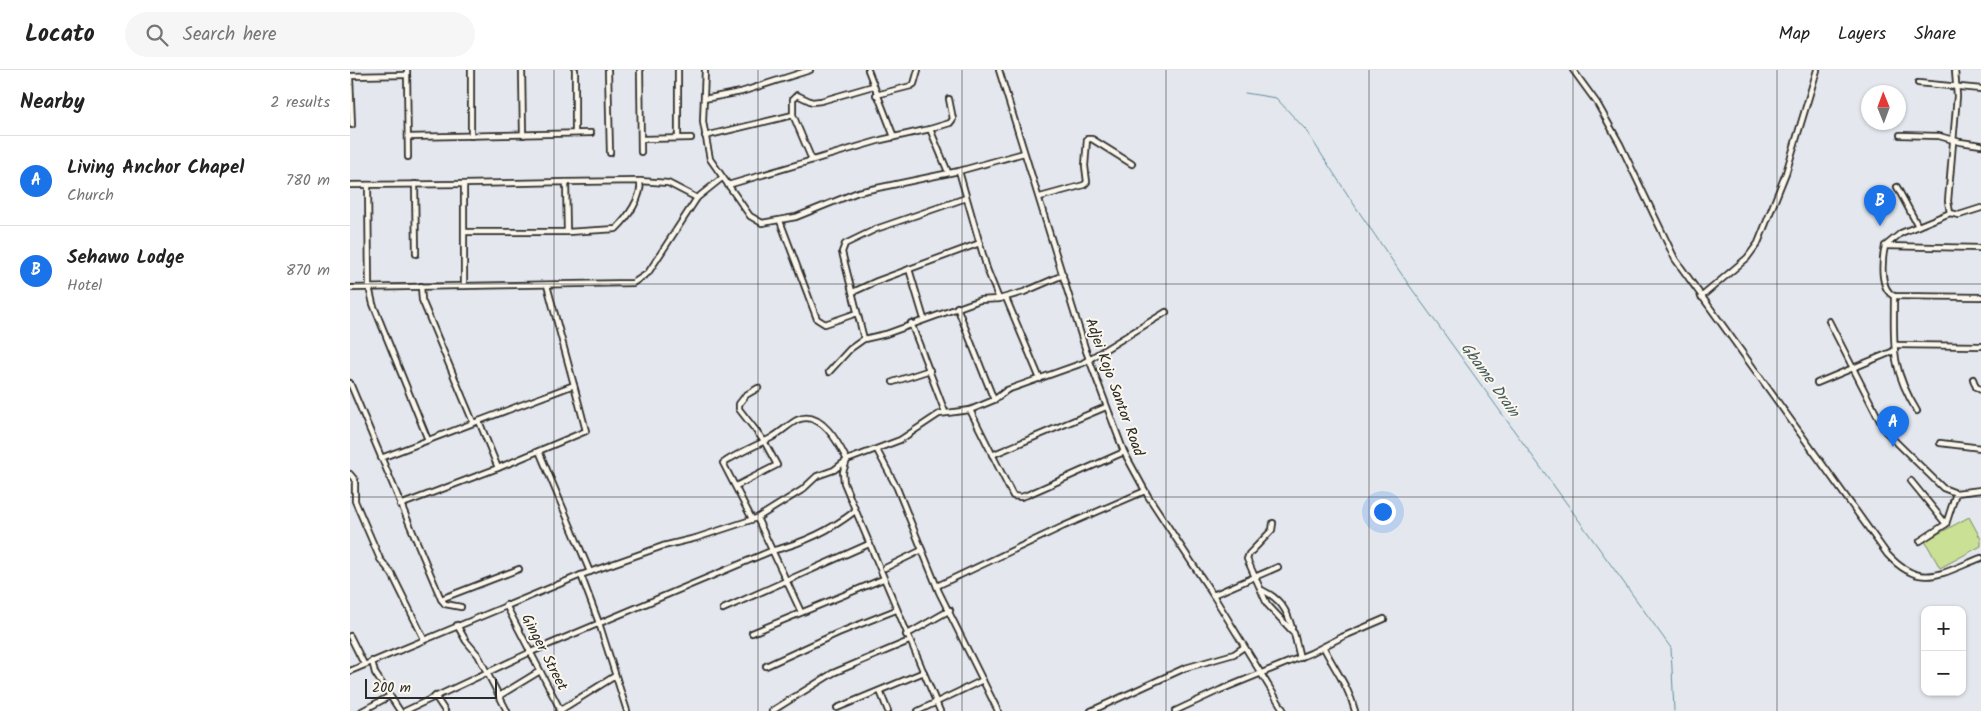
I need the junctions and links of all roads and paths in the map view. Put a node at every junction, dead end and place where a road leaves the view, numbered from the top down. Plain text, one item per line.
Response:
1 (470, 70) edge
2 (522, 70) edge
3 (575, 70) edge
4 (608, 70) edge
5 (640, 70) edge
6 (678, 70) edge
7 (705, 70) edge
8 (810, 70) edge
9 (868, 70) edge
10 (918, 70) edge
11 (998, 70) edge
12 (1573, 70) edge
13 (1817, 70) edge
14 (1955, 70) edge
15 (407, 73) edge
16 (350, 77) edge
17 (1918, 83) dead end
18 (873, 86) junction
19 (1957, 87) junction
20 (1981, 89) edge
21 (876, 94) junction
22 (704, 99) junction
23 (949, 100) dead end
24 (793, 115) junction
25 (352, 125) dead end
26 (930, 129) junction
27 (575, 133) junction
28 (591, 133) dead end
29 (523, 135) junction
30 (1900, 135) dead end
31 (471, 136) junction
32 (705, 136) junction
33 (408, 137) junction
34 (894, 137) junction
35 (678, 138) junction
36 (691, 138) dead end
37 (642, 139) junction
38 (1954, 140) junction
39 (1981, 145) edge
40 (641, 152) dead end
41 (610, 153) dead end
42 (1024, 153) junction
43 (408, 156) dead end
44 (812, 160) junction
45 (1132, 164) dead end
46 (959, 171) junction
47 (948, 172) junction
48 (722, 178) junction
49 (640, 181) junction
50 (566, 182) junction
51 (414, 184) junction
52 (464, 184) junction
53 (350, 185) edge
54 (368, 185) junction
55 (728, 185) junction
56 (1897, 186) dead end
57 (1040, 197) junction
58 (697, 198) junction
59 (966, 198) junction
60 (1981, 208) edge
61 (1950, 213) junction
62 (780, 221) junction
63 (1918, 226) junction
64 (464, 232) junction
65 (567, 232) junction
66 (980, 243) junction
67 (1884, 246) junction
68 (1981, 248) edge
69 (416, 254) dead end
70 (909, 269) junction
71 (1063, 275) junction
72 (547, 285) junction
73 (421, 286) junction
74 (464, 286) junction
75 (370, 287) junction
76 (350, 288) edge
77 (853, 292) junction
78 (1894, 296) junction
79 (1981, 296) edge
80 (1701, 297) junction
81 (1006, 298) junction
82 (999, 299) junction
83 (958, 308) junction
84 (1166, 312) dead end
85 (857, 313) junction
86 (924, 319) junction
87 (1829, 321) dead end
88 (911, 323) junction
89 (864, 339) junction
90 (1895, 345) junction
91 (1981, 346) edge
92 (1894, 351) junction
93 (1089, 359) junction
94 (1851, 368) junction
95 (930, 370) junction
96 (829, 372) dead end
97 (1040, 379) junction
98 (1973, 379) dead end
99 (350, 382) edge
100 (893, 382) dead end
101 (1817, 383) dead end
102 (574, 385) junction
103 (758, 388) dead end
104 (1981, 390) edge
105 (994, 400) junction
106 (1106, 407) junction
107 (970, 410) junction
108 (1916, 411) dead end
109 (945, 412) junction
110 (476, 422) junction
111 (428, 440) junction
112 (764, 441) junction
113 (1940, 443) dead end
114 (1981, 448) edge
115 (877, 450) junction
116 (540, 451) junction
117 (1124, 452) junction
118 (992, 455) junction
119 (381, 458) junction
120 (847, 460) junction
121 (498, 468) junction
122 (350, 474) edge
123 (1912, 481) dead end
124 (736, 486) junction
125 (1981, 490) edge
126 (1145, 491) junction
127 (1956, 493) junction
128 (400, 504) junction
129 (855, 511) junction
130 (754, 518) junction
131 (1273, 523) dead end
132 (1946, 524) junction
133 (1920, 541) dead end
134 (869, 544) junction
135 (922, 550) junction
136 (771, 551) junction
137 (1981, 558) edge
138 (1278, 567) dead end
139 (885, 568) dead end
140 (518, 569) dead end
141 (590, 572) junction
142 (581, 575) junction
143 (883, 579) junction
144 (1255, 579) junction
145 (786, 582) junction
146 (937, 586) junction
147 (1262, 590) junction
148 (1214, 595) junction
149 (441, 599) junction
150 (506, 605) junction
151 (461, 607) dead end
152 (723, 609) dead end
153 (896, 610) junction
154 (950, 610) junction
155 (801, 612) junction
156 (1384, 619) dead end
157 (599, 623) junction
158 (457, 625) junction
159 (1292, 629) junction
160 (752, 633) dead end
161 (906, 635) junction
162 (350, 636) edge
163 (424, 639) junction
164 (909, 641) junction
165 (1244, 647) junction
166 (1324, 648) junction
167 (531, 652) junction
168 (1300, 658) junction
169 (372, 661) junction
170 (364, 664) junction
171 (766, 666) dead end
172 (350, 671) edge
173 (540, 671) junction
174 (487, 672) junction
175 (924, 672) junction
176 (1262, 673) junction
177 (615, 676) junction
178 (984, 680) junction
179 (880, 691) junction
180 (390, 696) junction
181 (435, 696) junction
182 (499, 696) junction
183 (936, 702) junction
184 (837, 708) dead end
185 (1099, 709) edge
186 (362, 711) edge
187 (400, 711) edge
188 (405, 711) edge
189 (445, 711) edge
190 (507, 711) edge
191 (560, 711) edge
192 (627, 711) edge
193 (772, 711) edge
194 (888, 711) edge
195 (918, 711) edge
196 (940, 711) edge
197 (998, 711) edge
198 (1091, 711) edge
199 (1175, 711) edge
200 (1284, 711) edge
201 (1355, 711) edge

1 - 31 street
2 - 29 street
3 - 27 street
4 - 41 street
5 - 37 street
6 - 35 street
7 - 22 street
8 - 22 street
9 - 18 street
10 - 21 street
11 - 42 street, Adjei Kojo Santor Road
12 - 80 street
13 - 80 street
14 - 19 street
15 - 16 street
15 - 33 street
16 - 25 street
17 - 19 street
18 - 21 street
18 - 24 street
19 - 20 street
19 - 38 street
21 - 34 street
22 - 32 street
23 - 26 street
24 - 32 street
24 - 44 street
26 - 34 street
26 - 47 street
27 - 28 street
27 - 29 street
29 - 31 street
30 - 38 street
31 - 33 street
32 - 48 street
33 - 43 street
34 - 44 street
35 - 36 street
35 - 37 street
37 - 40 street
38 - 39 street
38 - 61 street
42 - 46 street
42 - 57 street, Adjei Kojo Santor Road
44 - 55 street
45 - 57 street
46 - 47 street
46 - 59 street
47 - 62 street
48 - 55 street
48 - 58 street
49 - 50 street
49 - 58 street
49 - 65 street
50 - 52 street
50 - 65 street
51 - 52 street
51 - 54 street
51 - 69 street
52 - 64 street
53 - 54 street
54 - 75 street
55 - 62 street
56 - 63 street
57 - 71 street, Adjei Kojo Santor Road
58 - 72 street
59 - 66 street
59 - 77 street
60 - 61 street
61 - 63 street
62 - 85 street
63 - 67 street
64 - 65 street
64 - 74 street
66 - 70 street
66 - 82 street
67 - 68 street
67 - 78 street
70 - 77 street
70 - 86 street
71 - 81 street
71 - 93 street, Adjei Kojo Santor Road
72 - 74 street
72 - 102 street
73 - 74 street
73 - 75 street
73 - 110 street
75 - 76 street
75 - 111 street
77 - 85 street
78 - 79 street
78 - 90 street
80 - 137 street
81 - 82 street
81 - 97 street
82 - 83 street
83 - 86 street
83 - 105 street
84 - 93 street
85 - 89 street
86 - 88 street
87 - 94 street
88 - 89 street
88 - 95 street
89 - 96 street
90 - 91 street
90 - 92 street
92 - 94 street
92 - 108 street
93 - 97 street
93 - 106 street, Adjei Kojo Santor Road
94 - 101 street
94 - 127 street
95 - 100 street
95 - 109 street
97 - 105 street
98 - 104 street
99 - 119 street
102 - 110 street
102 - 116 street
103 - 112 street
105 - 107 street
106 - 117 street, Adjei Kojo Santor Road
106 - 118 street
107 - 109 street
107 - 118 street
109 - 115 street
110 - 111 street
110 - 121 street
111 - 119 street
112 - 120 street
112 - 124 street
112 - 124 street
113 - 114 street
115 - 120 street
115 - 135 street
116 - 121 street
116 - 141 street
117 - 118 street
117 - 126 street, Adjei Kojo Santor Road
119 - 128 street
120 - 129 street
120 - 130 street
121 - 128 street
122 - 163 street
123 - 132 street
124 - 130 street
125 - 127 street
126 - 146 street
126 - 148 street, Adjei Kojo Santor Road
127 - 132 street
128 - 149 street
129 - 134 street
129 - 136 street
130 - 136 street
130 - 141 street
131 - 144 street
132 - 133 street
134 - 143 street
134 - 145 street
135 - 139 street
135 - 146 street
136 - 145 street
136 - 157 street
138 - 144 street
140 - 149 street
141 - 142 street
142 - 150 street
142 - 157 street
143 - 153 street
143 - 155 street
144 - 147 street
144 - 148 street
145 - 152 street
145 - 155 street
146 - 154 street
147 - 159 street
147 - 159 street
148 - 165 street, Adjei Kojo Santor Road
149 - 151 street
150 - 158 street
150 - 167 street, Ginger Street
153 - 161 street
153 - 171 street
154 - 161 street
154 - 178 street
155 - 160 street
156 - 166 street
157 - 167 street
157 - 177 street
158 - 163 street
158 - 174 street
159 - 168 street
161 - 164 street
162 - 170 street
163 - 169 street
164 - 175 street
164 - 193 street
165 - 176 street, Adjei Kojo Santor Road
165 - 185 street
166 - 168 street
166 - 201 street
167 - 173 street, Ginger Street
167 - 174 street
168 - 176 street
169 - 170 street
169 - 180 street
170 - 172 street
173 - 182 street
173 - 191 street, Ginger Street
174 - 181 street
174 - 182 street
175 - 179 street
175 - 183 street
176 - 199 street
176 - 200 street, Adjei Kojo Santor Road
177 - 191 street
177 - 192 street
178 - 183 street
178 - 197 street
179 - 184 street
179 - 194 street
180 - 186 street
180 - 187 street
181 - 188 street
181 - 189 street
182 - 190 street
183 - 195 street
183 - 196 street
185 - 198 street

